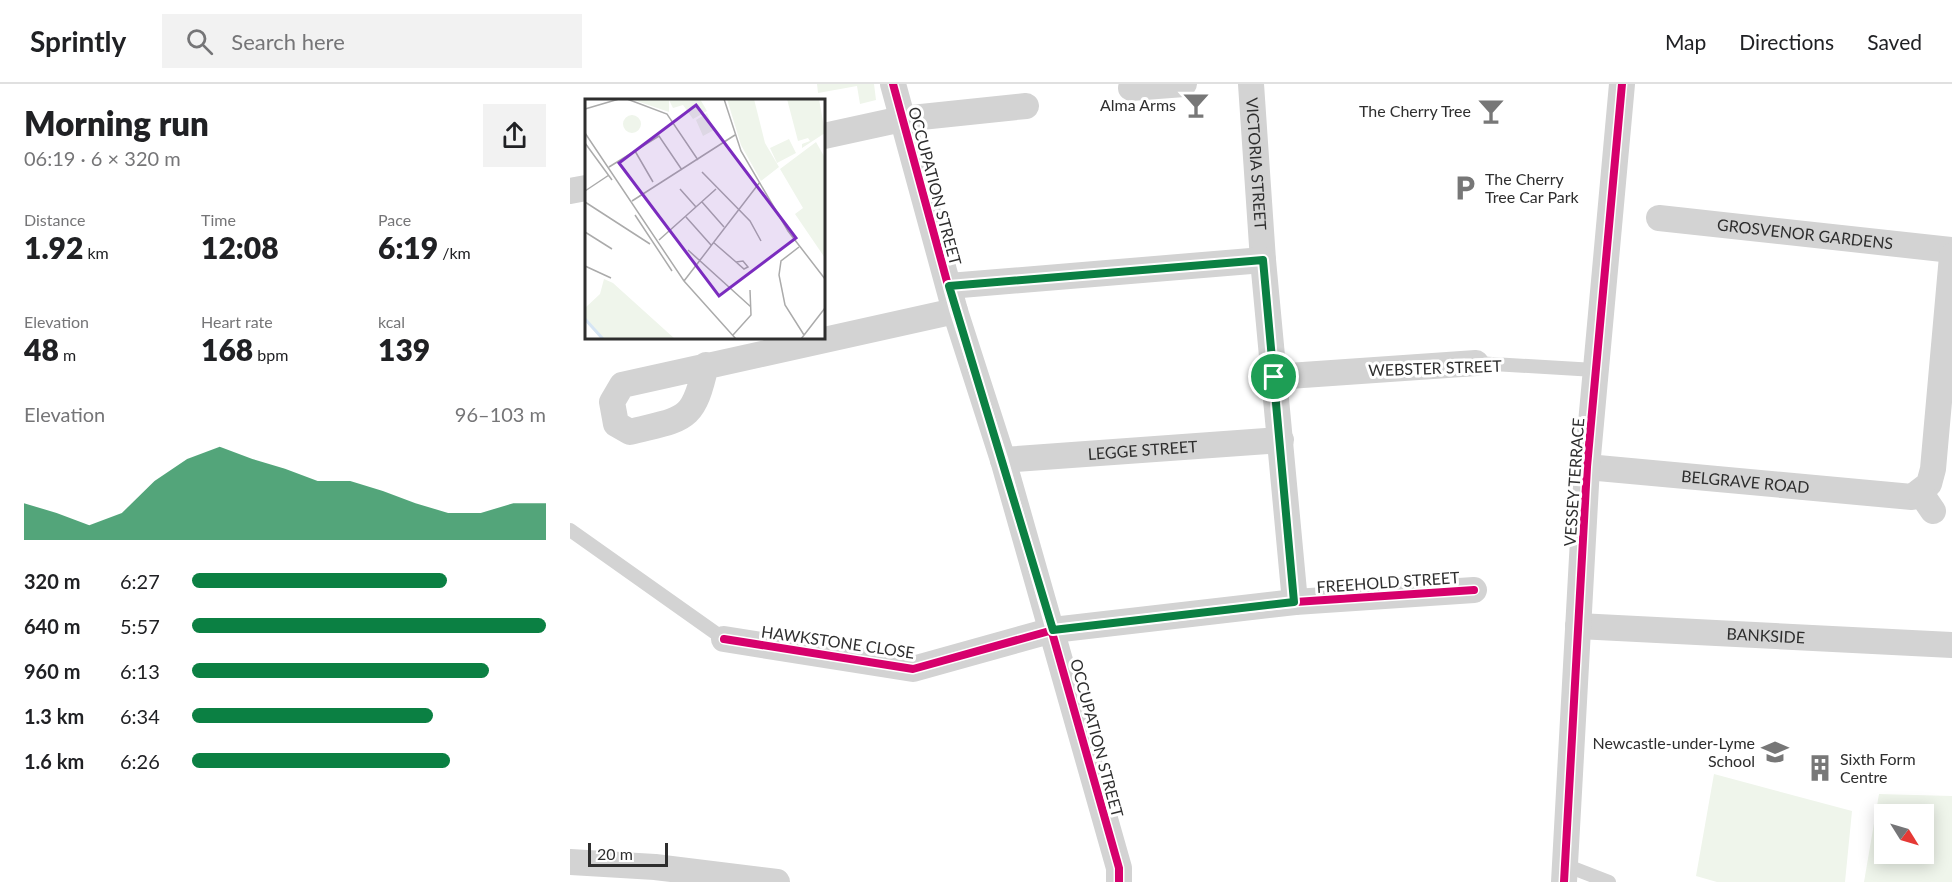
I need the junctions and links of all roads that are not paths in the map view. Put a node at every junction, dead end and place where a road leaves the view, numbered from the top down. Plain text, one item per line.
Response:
1 (893, 84) edge
2 (1184, 84) edge
3 (1251, 84) edge
4 (1622, 84) edge
5 (1131, 88) dead end
6 (1026, 106) dead end
7 (902, 120) junction
8 (825, 136) edge
9 (585, 188) edge
10 (570, 191) edge
11 (1659, 218) dead end
12 (1952, 250) edge
13 (1952, 256) edge
14 (1263, 260) junction
15 (952, 299) junction
16 (825, 333) edge
17 (803, 339) edge
18 (1476, 363) joint
19 (706, 365) dead end
20 (1595, 370) junction
21 (1274, 377) junction
22 (1281, 440) junction
23 (1003, 460) junction
24 (1587, 467) junction
25 (570, 530) edge
26 (1474, 590) dead end
27 (1294, 602) junction
28 (1579, 616) junction
29 (1053, 630) junction
30 (724, 639) joint
31 (1952, 645) edge
32 (570, 862) edge
33 (1564, 873) edge
34 (777, 882) edge
35 (1119, 882) edge
36 (1609, 882) edge

1 - 7 street, OCCUPATION STREET
2 - 5 street
3 - 14 street, VICTORIA STREET
4 - 20 street, VESSEY TERRACE
6 - 7 street
7 - 8 street
7 - 15 street, OCCUPATION STREET
9 - 10 street
11 - 12 street, GROSVENOR GARDENS
13 - 24 street, BELGRAVE ROAD
14 - 15 street
14 - 21 street, VICTORIA STREET
15 - 16 street
15 - 23 street, OCCUPATION STREET
17 - 19 street
18 - 20 lane, WEBSTER STREET
18 - 21 street, WEBSTER STREET
20 - 24 street, VESSEY TERRACE
21 - 22 street, VICTORIA STREET
22 - 23 street, LEGGE STREET
22 - 27 street, VICTORIA STREET
23 - 29 street, OCCUPATION STREET
24 - 28 street, VESSEY TERRACE
25 - 30 lane
26 - 27 street, FREEHOLD STREET
27 - 29 street, FREEHOLD STREET
28 - 31 street, BANKSIDE
28 - 33 street, VESSEY TERRACE
29 - 30 street, HAWKSTONE CLOSE
29 - 35 street, OCCUPATION STREET
32 - 34 street
33 - 36 lane

